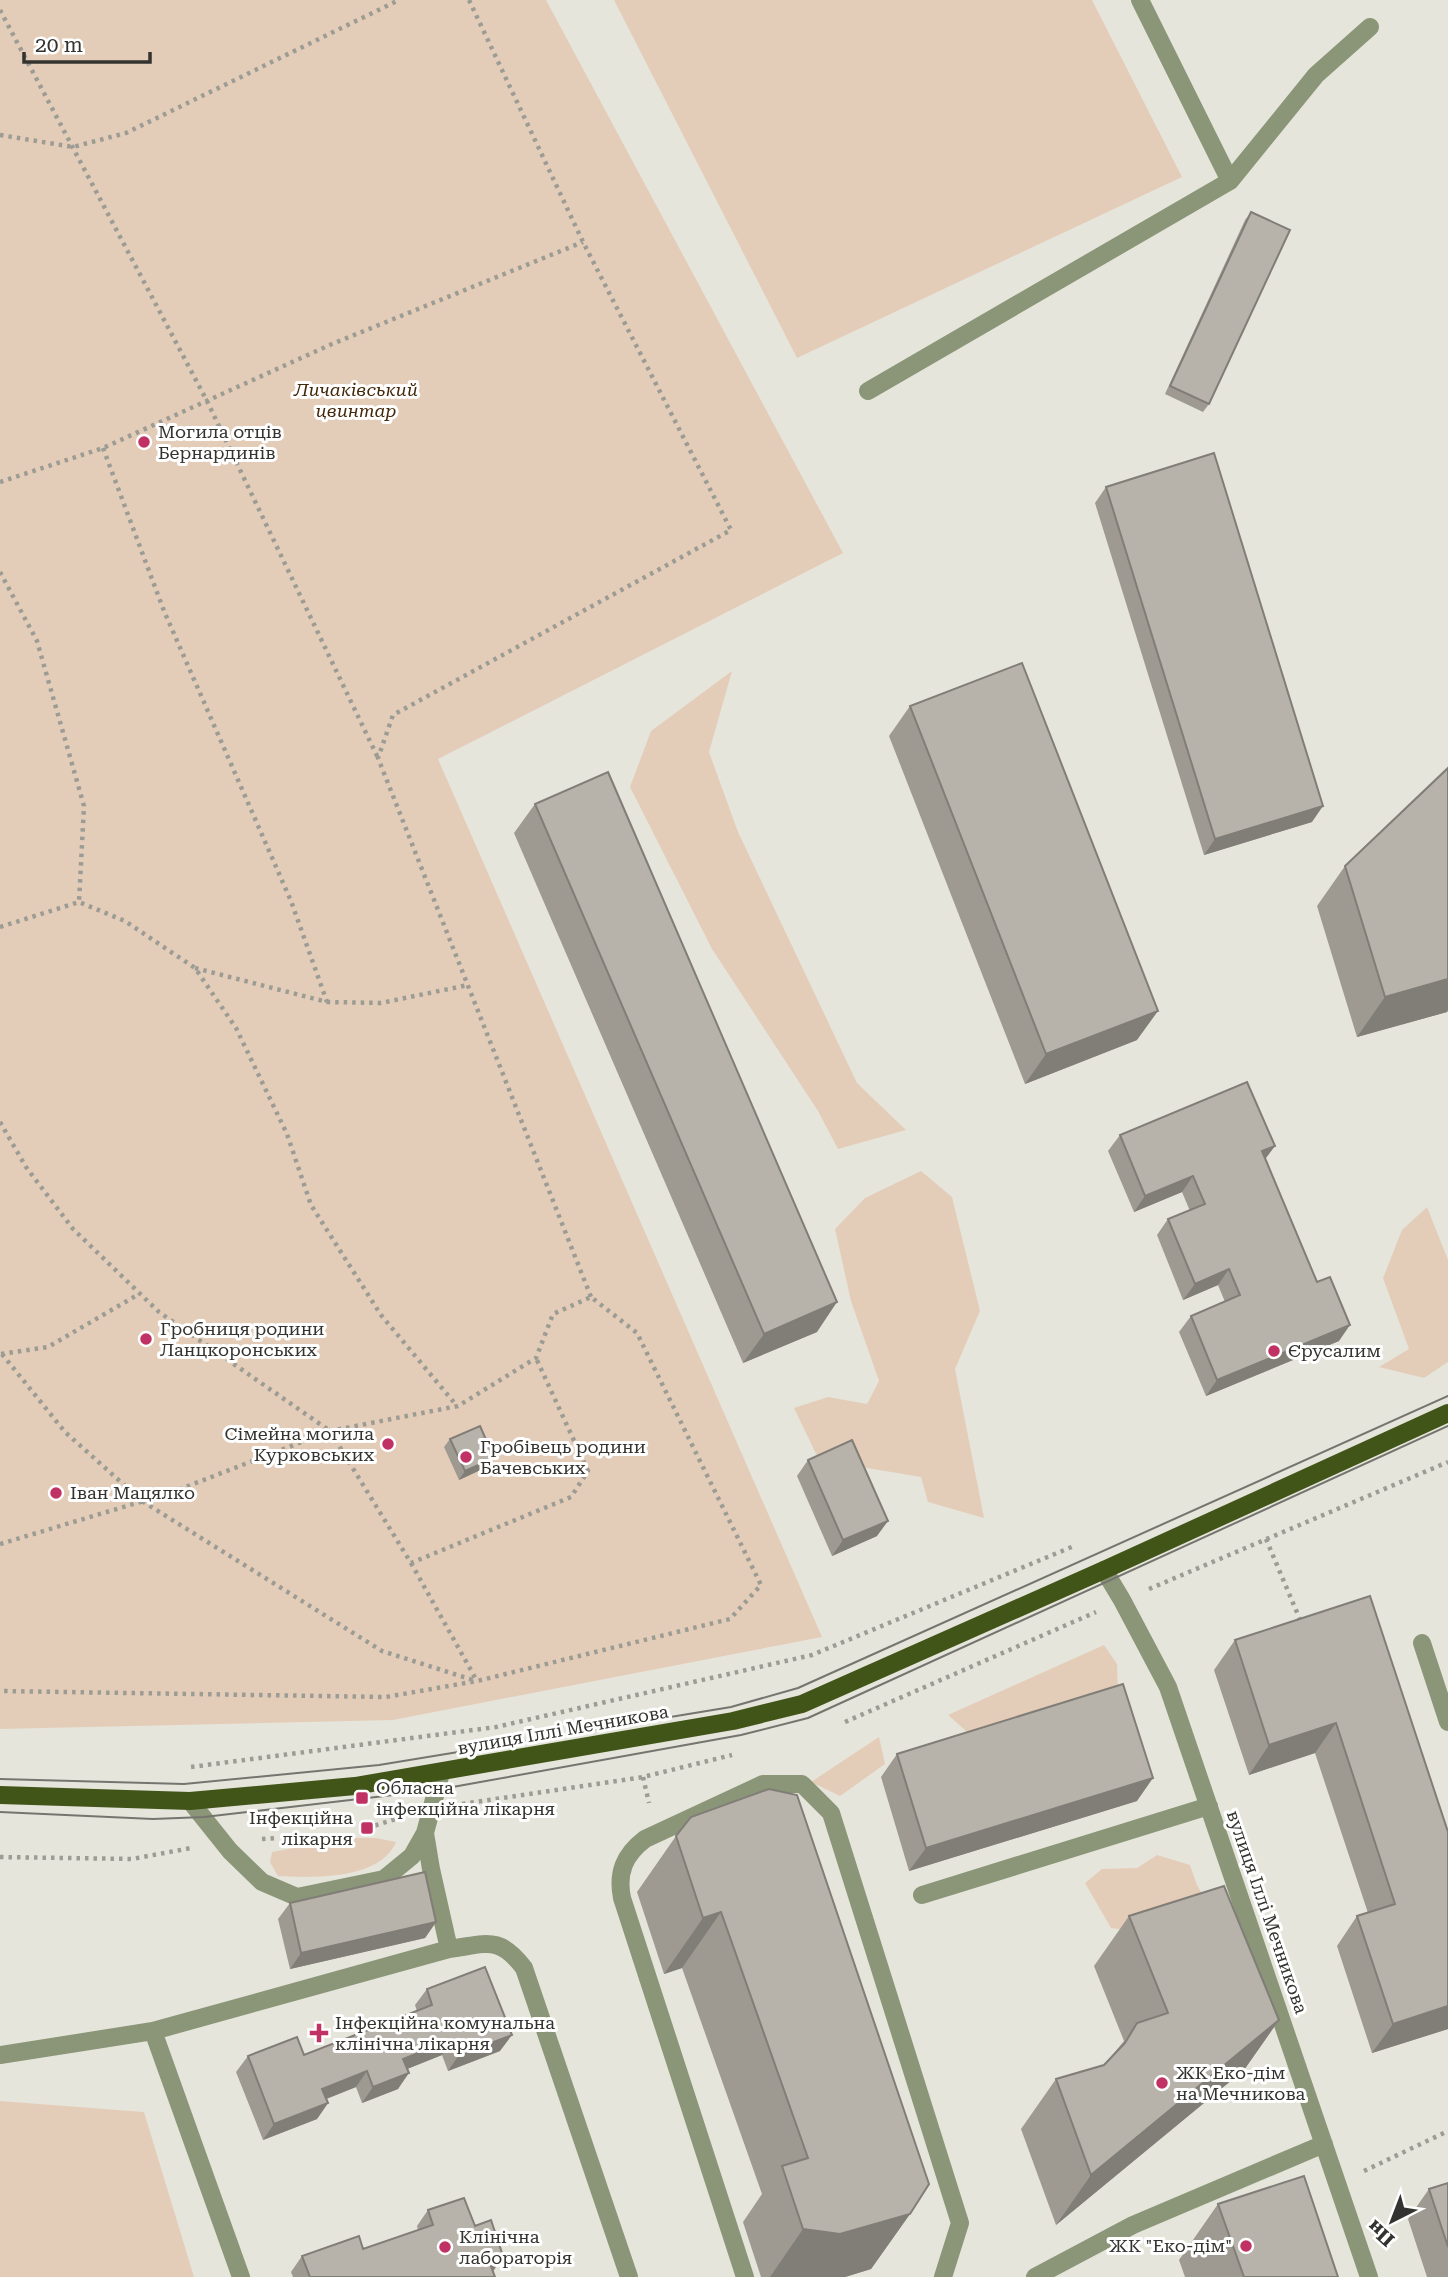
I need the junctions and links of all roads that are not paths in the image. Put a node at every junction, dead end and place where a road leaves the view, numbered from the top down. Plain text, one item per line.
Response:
1 (1140, 0) edge
2 (1370, 27) dead end
3 (1230, 181) junction
4 (868, 391) dead end
5 (1448, 1413) edge
6 (1104, 1570) junction
7 (1422, 1643) dead end
8 (1448, 1722) edge
9 (441, 1773) junction
10 (0, 1796) edge
11 (190, 1801) junction
12 (1209, 1806) junction
13 (425, 1833) junction
14 (922, 1895) dead end
15 (449, 1948) junction
16 (153, 2031) junction
17 (0, 2055) edge
18 (1324, 2144) junction
19 (241, 2277) edge
20 (629, 2277) edge
21 (745, 2277) edge
22 (943, 2277) edge
23 (1035, 2277) edge
24 (1369, 2277) edge

1 - 3 lane
2 - 3 lane
3 - 4 lane
5 - 6 main road, вулиця Іллі Мечникова
6 - 9 main road, вулиця Іллі Мечникова
6 - 12 lane, вулиця Іллі Мечникова
7 - 8 lane
9 - 11 main road, вулиця Іллі Мечникова
9 - 13 lane
10 - 11 main road, вулиця Іллі Мечникова
11 - 13 lane
12 - 14 lane
12 - 18 lane, вулиця Іллі Мечникова
13 - 15 lane
15 - 16 lane
15 - 20 lane
16 - 17 lane
16 - 19 lane
18 - 23 lane
18 - 24 lane, вулиця Іллі Мечникова
21 - 22 lane

